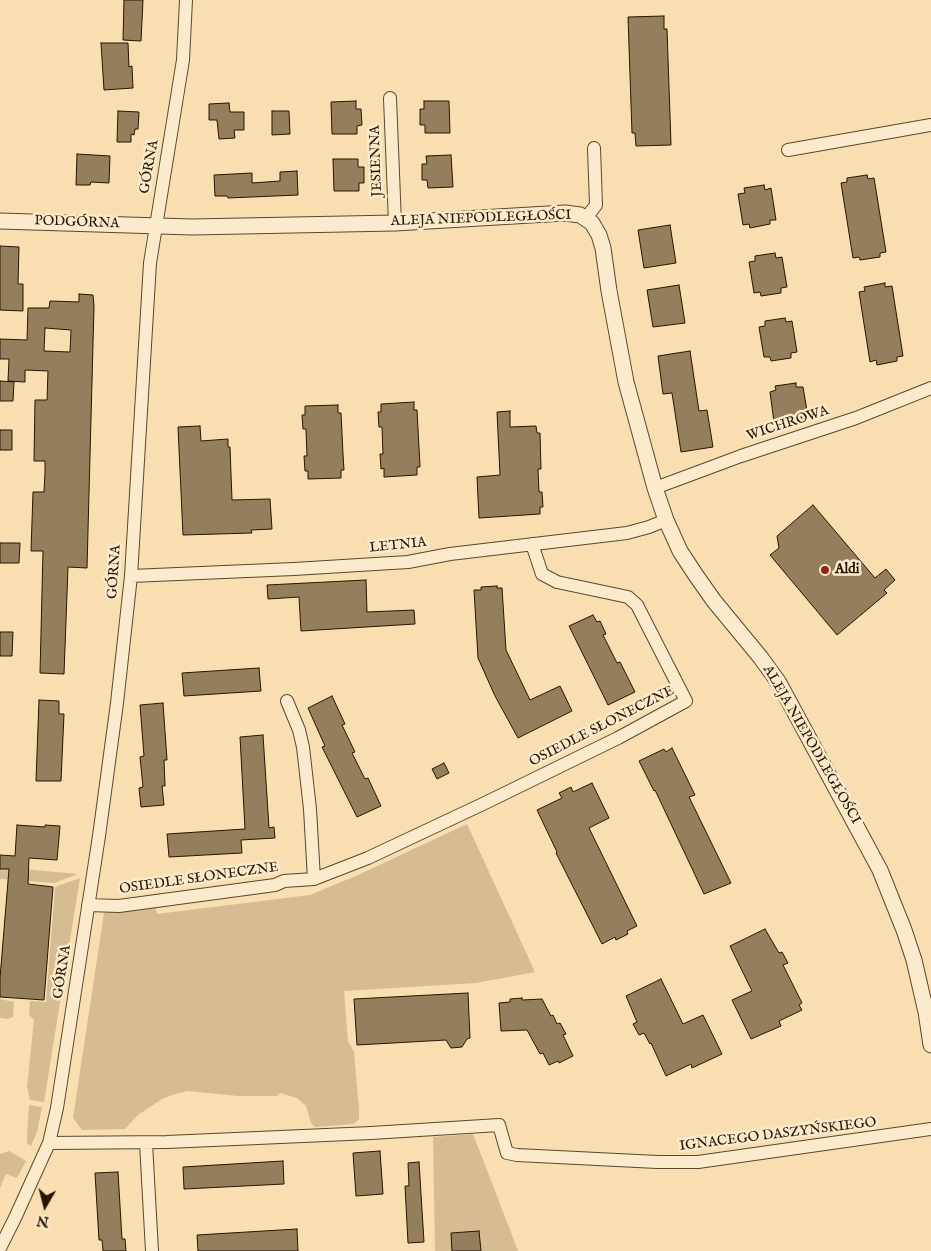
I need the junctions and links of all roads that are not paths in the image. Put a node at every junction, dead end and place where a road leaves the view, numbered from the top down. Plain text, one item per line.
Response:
1 (186, 0) edge
2 (390, 98) dead end
3 (931, 125) edge
4 (594, 148) dead end
5 (788, 150) dead end
6 (586, 218) junction
7 (0, 221) edge
8 (395, 223) junction
9 (155, 226) junction
10 (931, 388) edge
11 (655, 488) junction
12 (666, 520) junction
13 (532, 544) junction
14 (131, 576) junction
15 (287, 701) dead end
16 (314, 879) junction
17 (88, 906) junction
18 (931, 1045) edge
19 (931, 1130) edge
20 (49, 1143) junction
21 (146, 1143) junction
22 (0, 1248) edge
23 (152, 1251) edge

1 - 9 street, GÓRNA
2 - 8 street, JESIENNA
3 - 5 street
4 - 6 street
6 - 8 street, ALEJA NIEPODLEGŁOŚCI
6 - 11 street, ALEJA NIEPODLEGŁOŚCI
7 - 9 street, PODGÓRNA
8 - 9 street, ALEJA NIEPODLEGŁOŚCI
9 - 14 street, GÓRNA
10 - 11 street, WICHROWA
11 - 12 street, ALEJA NIEPODLEGŁOŚCI
12 - 13 street, LETNIA
12 - 18 street, ALEJA NIEPODLEGŁOŚCI
13 - 14 street, LETNIA
13 - 16 street, OSIEDLE SŁONECZNE
14 - 17 street, GÓRNA
15 - 16 street
16 - 17 street, OSIEDLE SŁONECZNE
17 - 20 street, GÓRNA
19 - 21 street, IGNACEGO DASZYŃSKIEGO
20 - 21 street
20 - 22 street, GÓRNA
21 - 23 street

